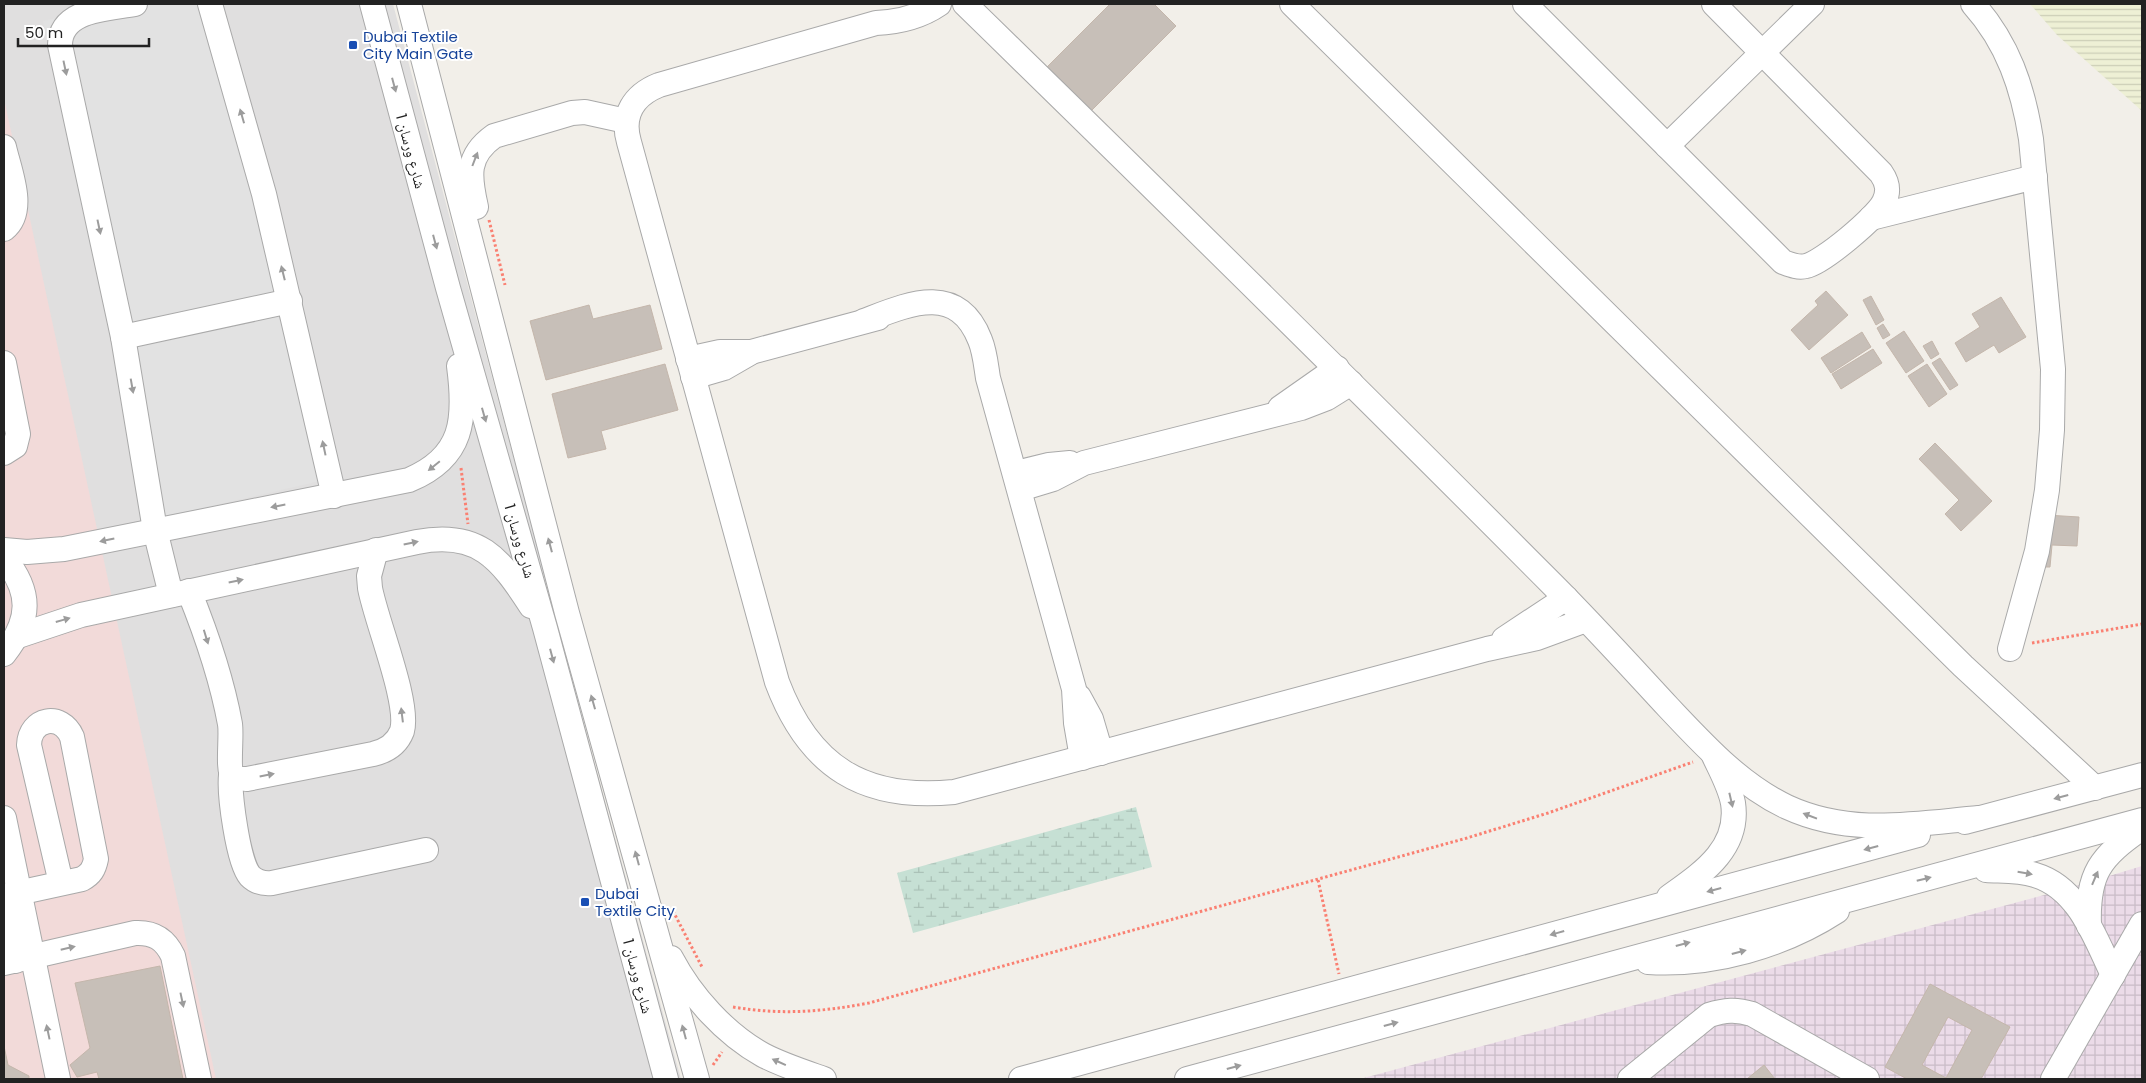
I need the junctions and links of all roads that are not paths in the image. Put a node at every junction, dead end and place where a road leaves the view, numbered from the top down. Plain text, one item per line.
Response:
1 (135, 4) edge
2 (210, 4) edge
3 (372, 4) edge
4 (409, 4) edge
5 (906, 4) edge
6 (939, 4) edge
7 (965, 4) edge
8 (1292, 4) edge
9 (1714, 4) edge
10 (1812, 4) edge
11 (1973, 4) edge
12 (1539, 8) edge
13 (876, 23) junction
14 (1763, 52) junction
15 (626, 120) junction
16 (4, 146) edge
17 (1667, 146) junction
18 (2035, 177) junction
19 (1887, 182) junction
20 (1908, 209) junction
21 (1872, 218) junction
22 (4, 229) edge
23 (479, 276) junction
24 (448, 288) junction
25 (290, 301) junction
26 (123, 337) junction
27 (4, 363) edge
28 (691, 368) junction
29 (1344, 376) junction
30 (4, 454) edge
31 (1018, 481) junction
32 (334, 496) junction
33 (155, 530) junction
34 (4, 550) edge
35 (376, 550) junction
36 (4, 558) edge
37 (180, 593) junction
38 (1566, 598) junction
39 (1586, 620) junction
40 (545, 628) junction
41 (11, 645) edge
42 (1487, 649) junction
43 (2010, 649) road end
44 (1714, 754) junction
45 (1092, 755) junction
46 (2142, 775) edge
47 (231, 776) junction
48 (2095, 788) junction
49 (4, 818) edge
50 (1980, 818) junction
51 (2142, 820) edge
52 (2142, 828) edge
53 (426, 850) dead end
54 (1959, 870) junction
55 (61, 883) junction
56 (9, 898) edge
57 (1657, 905) junction
58 (2142, 924) edge
59 (2089, 926) junction
60 (657, 931) junction
61 (17, 960) edge
62 (2112, 975) junction
63 (702, 1076) edge
64 (1635, 1078) edge
65 (58, 1079) edge
66 (199, 1079) edge
67 (666, 1079) edge
68 (824, 1079) edge
69 (1022, 1079) edge
70 (1187, 1079) edge
71 (1867, 1079) edge
72 (2053, 1079) edge

1 -> 26 street
25 -> 2 street
3 -> 24 street, شارع ورسان 1
4 - 23 street, شارع ورسان 1
5 - 13 street
6 - 13 street
7 - 29 street
8 - 48 street
9 - 14 street
10 - 14 street
11 - 18 street
12 - 17 street
13 - 15 street
14 - 17 street
14 - 19 street
23 -> 15 street
15 - 28 street
16 - 22 street
17 - 21 street
18 - 20 street
18 - 43 street
19 - 20 street
19 - 21 street
20 - 21 street
60 -> 23 street, شارع ورسان 1
24 -> 32 street
24 -> 40 street, شارع ورسان 1
25 - 26 street
32 -> 25 street
26 -> 33 street
27 - 30 street
28 - 31 street
28 - 45 street
29 - 31 street
29 - 38 street
31 - 45 street
32 -> 33 street
33 -> 34 street
33 - 37 street
37 -> 35 street
35 -> 40 street
47 -> 35 street
36 - 41 street
41 -> 37 street
37 -> 47 street
38 - 39 street
38 - 42 street
39 - 42 street
39 - 44 street
40 -> 67 street, شارع ورسان 1
42 - 45 street
50 -> 44 street
44 -> 57 street
46 - 48 street
47 - 53 street
48 -> 50 street
49 - 56 street
50 -> 57 street
51 - 54 street
59 -> 52 street
54 -> 59 street
70 -> 54 street
55 - 55 street
55 - 56 street
56 - 61 street
57 -> 69 street
58 - 62 street
59 - 62 street
63 -> 60 street, شارع ورسان 1
68 -> 60 street
65 -> 61 street
61 -> 66 street
62 - 72 street
64 - 71 street

